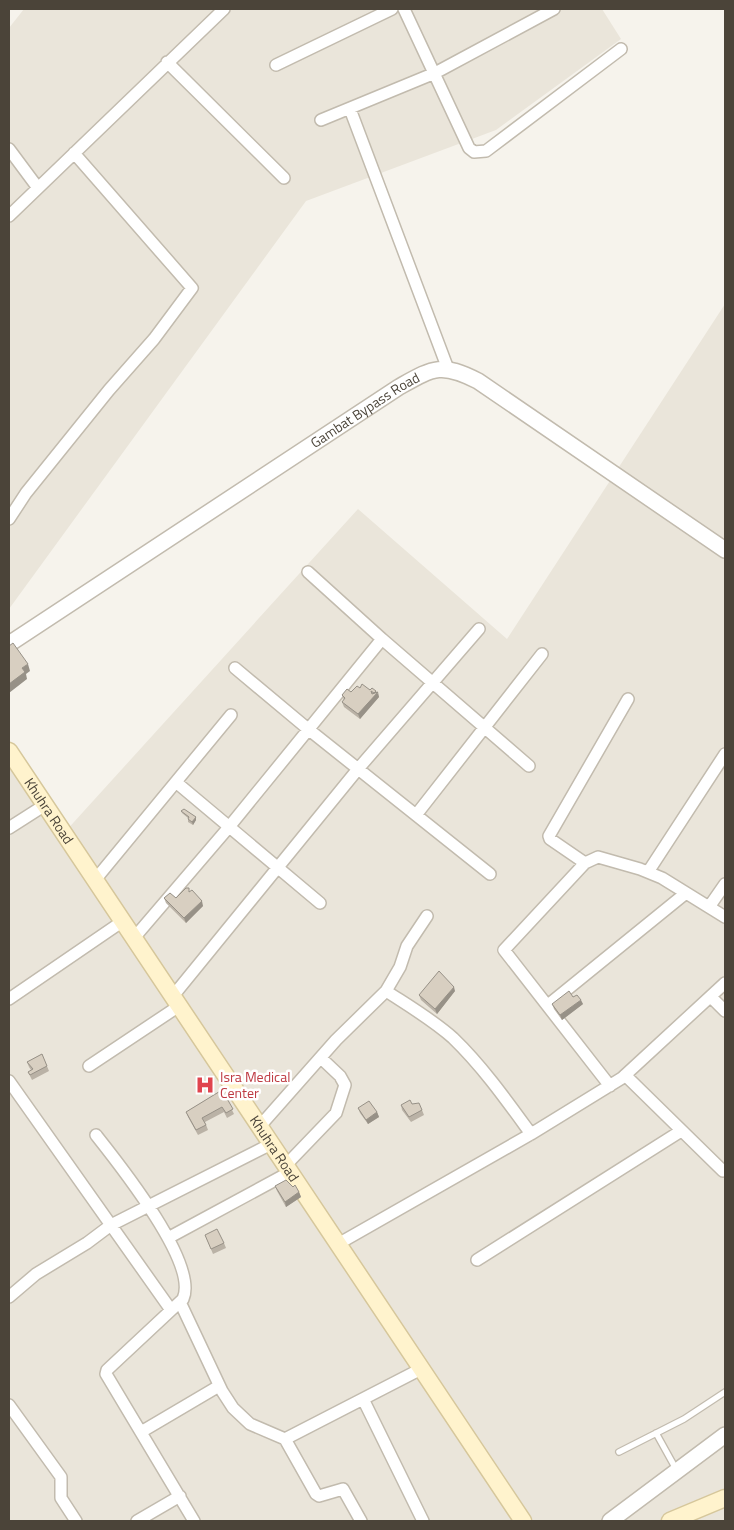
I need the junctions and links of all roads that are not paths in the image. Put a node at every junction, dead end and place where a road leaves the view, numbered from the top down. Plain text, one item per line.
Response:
1 (224, 9) edge
2 (392, 9) edge
3 (404, 9) edge
4 (554, 9) edge
5 (621, 48) dead end
6 (167, 62) junction
7 (276, 65) dead end
8 (435, 73) junction
9 (350, 109) junction
10 (321, 120) dead end
11 (9, 149) edge
12 (74, 153) junction
13 (284, 178) dead end
14 (38, 188) junction
15 (9, 216) edge
16 (448, 369) junction
17 (9, 519) edge
18 (725, 550) edge
19 (308, 572) dead end
20 (479, 629) dead end
21 (382, 639) junction
22 (9, 644) edge
23 (542, 654) dead end
24 (235, 668) dead end
25 (434, 684) junction
26 (628, 699) dead end
27 (230, 715) dead end
28 (484, 727) junction
29 (308, 729) junction
30 (9, 751) edge
31 (725, 754) edge
32 (529, 766) dead end
33 (358, 769) junction
34 (721, 771) edge
35 (177, 783) junction
36 (45, 805) junction
37 (416, 815) junction
38 (229, 827) junction
39 (9, 828) edge
40 (585, 863) junction
41 (278, 869) junction
42 (648, 872) junction
43 (490, 874) dead end
44 (96, 880) junction
45 (725, 884) edge
46 (686, 893) junction
47 (320, 904) dead end
48 (709, 907) junction
49 (427, 916) dead end
50 (725, 917) edge
51 (123, 921) junction
52 (134, 938) junction
53 (725, 983) edge
54 (386, 991) junction
55 (711, 997) junction
56 (9, 999) edge
57 (176, 1001) junction
58 (548, 1005) junction
59 (725, 1011) edge
60 (321, 1058) junction
61 (89, 1066) dead end
62 (625, 1076) junction
63 (9, 1081) edge
64 (610, 1086) junction
65 (260, 1126) junction
66 (682, 1131) junction
67 (531, 1134) junction
68 (96, 1135) dead end
69 (271, 1144) junction
70 (288, 1169) junction
71 (723, 1171) dead end
72 (148, 1205) junction
73 (111, 1225) junction
74 (168, 1238) junction
75 (338, 1244) junction
76 (477, 1260) dead end
77 (9, 1297) edge
78 (176, 1306) junction
79 (421, 1369) junction
80 (219, 1386) junction
81 (725, 1392) edge
82 (363, 1399) junction
83 (9, 1405) edge
84 (13, 1420) edge
85 (141, 1432) junction
86 (656, 1433) junction
87 (725, 1435) edge
88 (285, 1439) junction
89 (619, 1452) dead end
90 (677, 1471) junction
91 (180, 1496) junction
92 (725, 1498) edge
93 (76, 1521) edge
94 (137, 1521) edge
95 (194, 1521) edge
96 (361, 1521) edge
97 (423, 1521) edge
98 (523, 1521) edge
99 (610, 1521) edge
100 (670, 1521) edge

1 - 6 street
2 - 7 street
3 - 8 street
4 - 8 street
5 - 8 street
6 - 12 street
6 - 13 street
8 - 9 street
9 - 10 street
9 - 16 street
11 - 14 street
12 - 14 street
12 - 17 street
14 - 15 street
16 - 18 street
16 - 22 street, Gambat Bypass Road
19 - 21 street
20 - 25 street
21 - 25 street
21 - 29 street
23 - 28 street
24 - 29 street
25 - 28 street
25 - 33 street
26 - 40 street
27 - 35 street
28 - 32 street
28 - 37 street
29 - 33 street
29 - 38 street
30 - 36 main road, Khuhra Road
31 - 34 street
33 - 37 street
33 - 41 street
34 - 42 street
35 - 38 street
35 - 44 street
36 - 39 street
36 - 44 main road, Khuhra Road
37 - 43 street
38 - 41 street
38 - 52 street
40 - 42 street
40 - 58 street
41 - 47 street
41 - 57 street
42 - 46 street
44 - 51 main road, Khuhra Road
45 - 48 street
46 - 48 street
46 - 58 street
48 - 50 street
49 - 54 street
51 - 52 main road, Khuhra Road
51 - 56 street
52 - 57 main road, Khuhra Road
53 - 55 street
54 - 60 street
54 - 67 street
55 - 59 street
55 - 62 street
57 - 61 street
57 - 65 main road, Khuhra Road
58 - 64 street
60 - 65 street
60 - 70 street
62 - 64 street
62 - 66 street
63 - 73 street
64 - 67 street
65 - 69 main road, Khuhra Road
66 - 71 street
66 - 76 street
67 - 75 street
68 - 72 street
69 - 70 main road, Khuhra Road
69 - 72 street
70 - 74 street
70 - 75 main road, Khuhra Road
72 - 73 street
72 - 74 street
73 - 77 street
73 - 78 street
74 - 78 street
75 - 79 main road, Khuhra Road
78 - 80 street
78 - 85 street
79 - 82 street
79 - 98 main road, Khuhra Road
80 - 85 street
80 - 88 street
81 - 86 lane
82 - 88 street
82 - 97 street
83 - 84 street
84 - 93 street
85 - 91 street
86 - 89 lane
86 - 90 lane
87 - 90 street
88 - 96 street
90 - 99 street
91 - 94 street
91 - 95 street
92 - 100 main road

